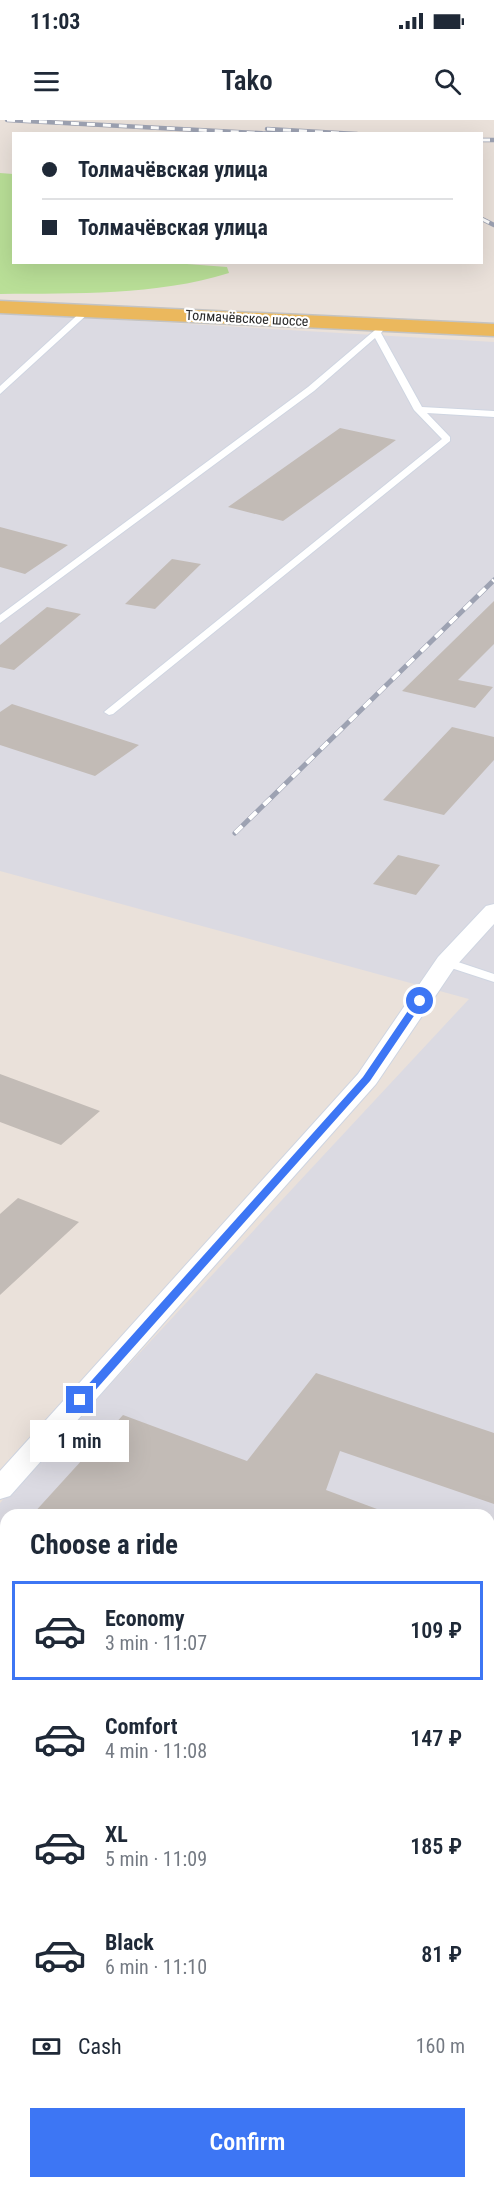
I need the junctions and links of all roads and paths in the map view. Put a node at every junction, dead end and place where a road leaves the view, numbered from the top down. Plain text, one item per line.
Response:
1 (0, 306) edge
2 (87, 311) junction
3 (381, 328) junction
4 (494, 330) edge
5 (0, 391) edge
6 (419, 410) junction
7 (494, 414) edge
8 (0, 620) edge
9 (109, 712) dead end
10 (494, 911) edge
11 (446, 962) junction
12 (494, 978) edge
13 (0, 1490) edge

1 - 2 main road, Толмачёвское шоссе
2 - 3 main road, Толмачёвское шоссе
2 - 5 lane
3 - 4 main road, Толмачёвское шоссе
3 - 6 lane
3 - 8 lane
6 - 7 lane
6 - 9 lane
10 - 11 street
11 - 12 lane
11 - 13 street

